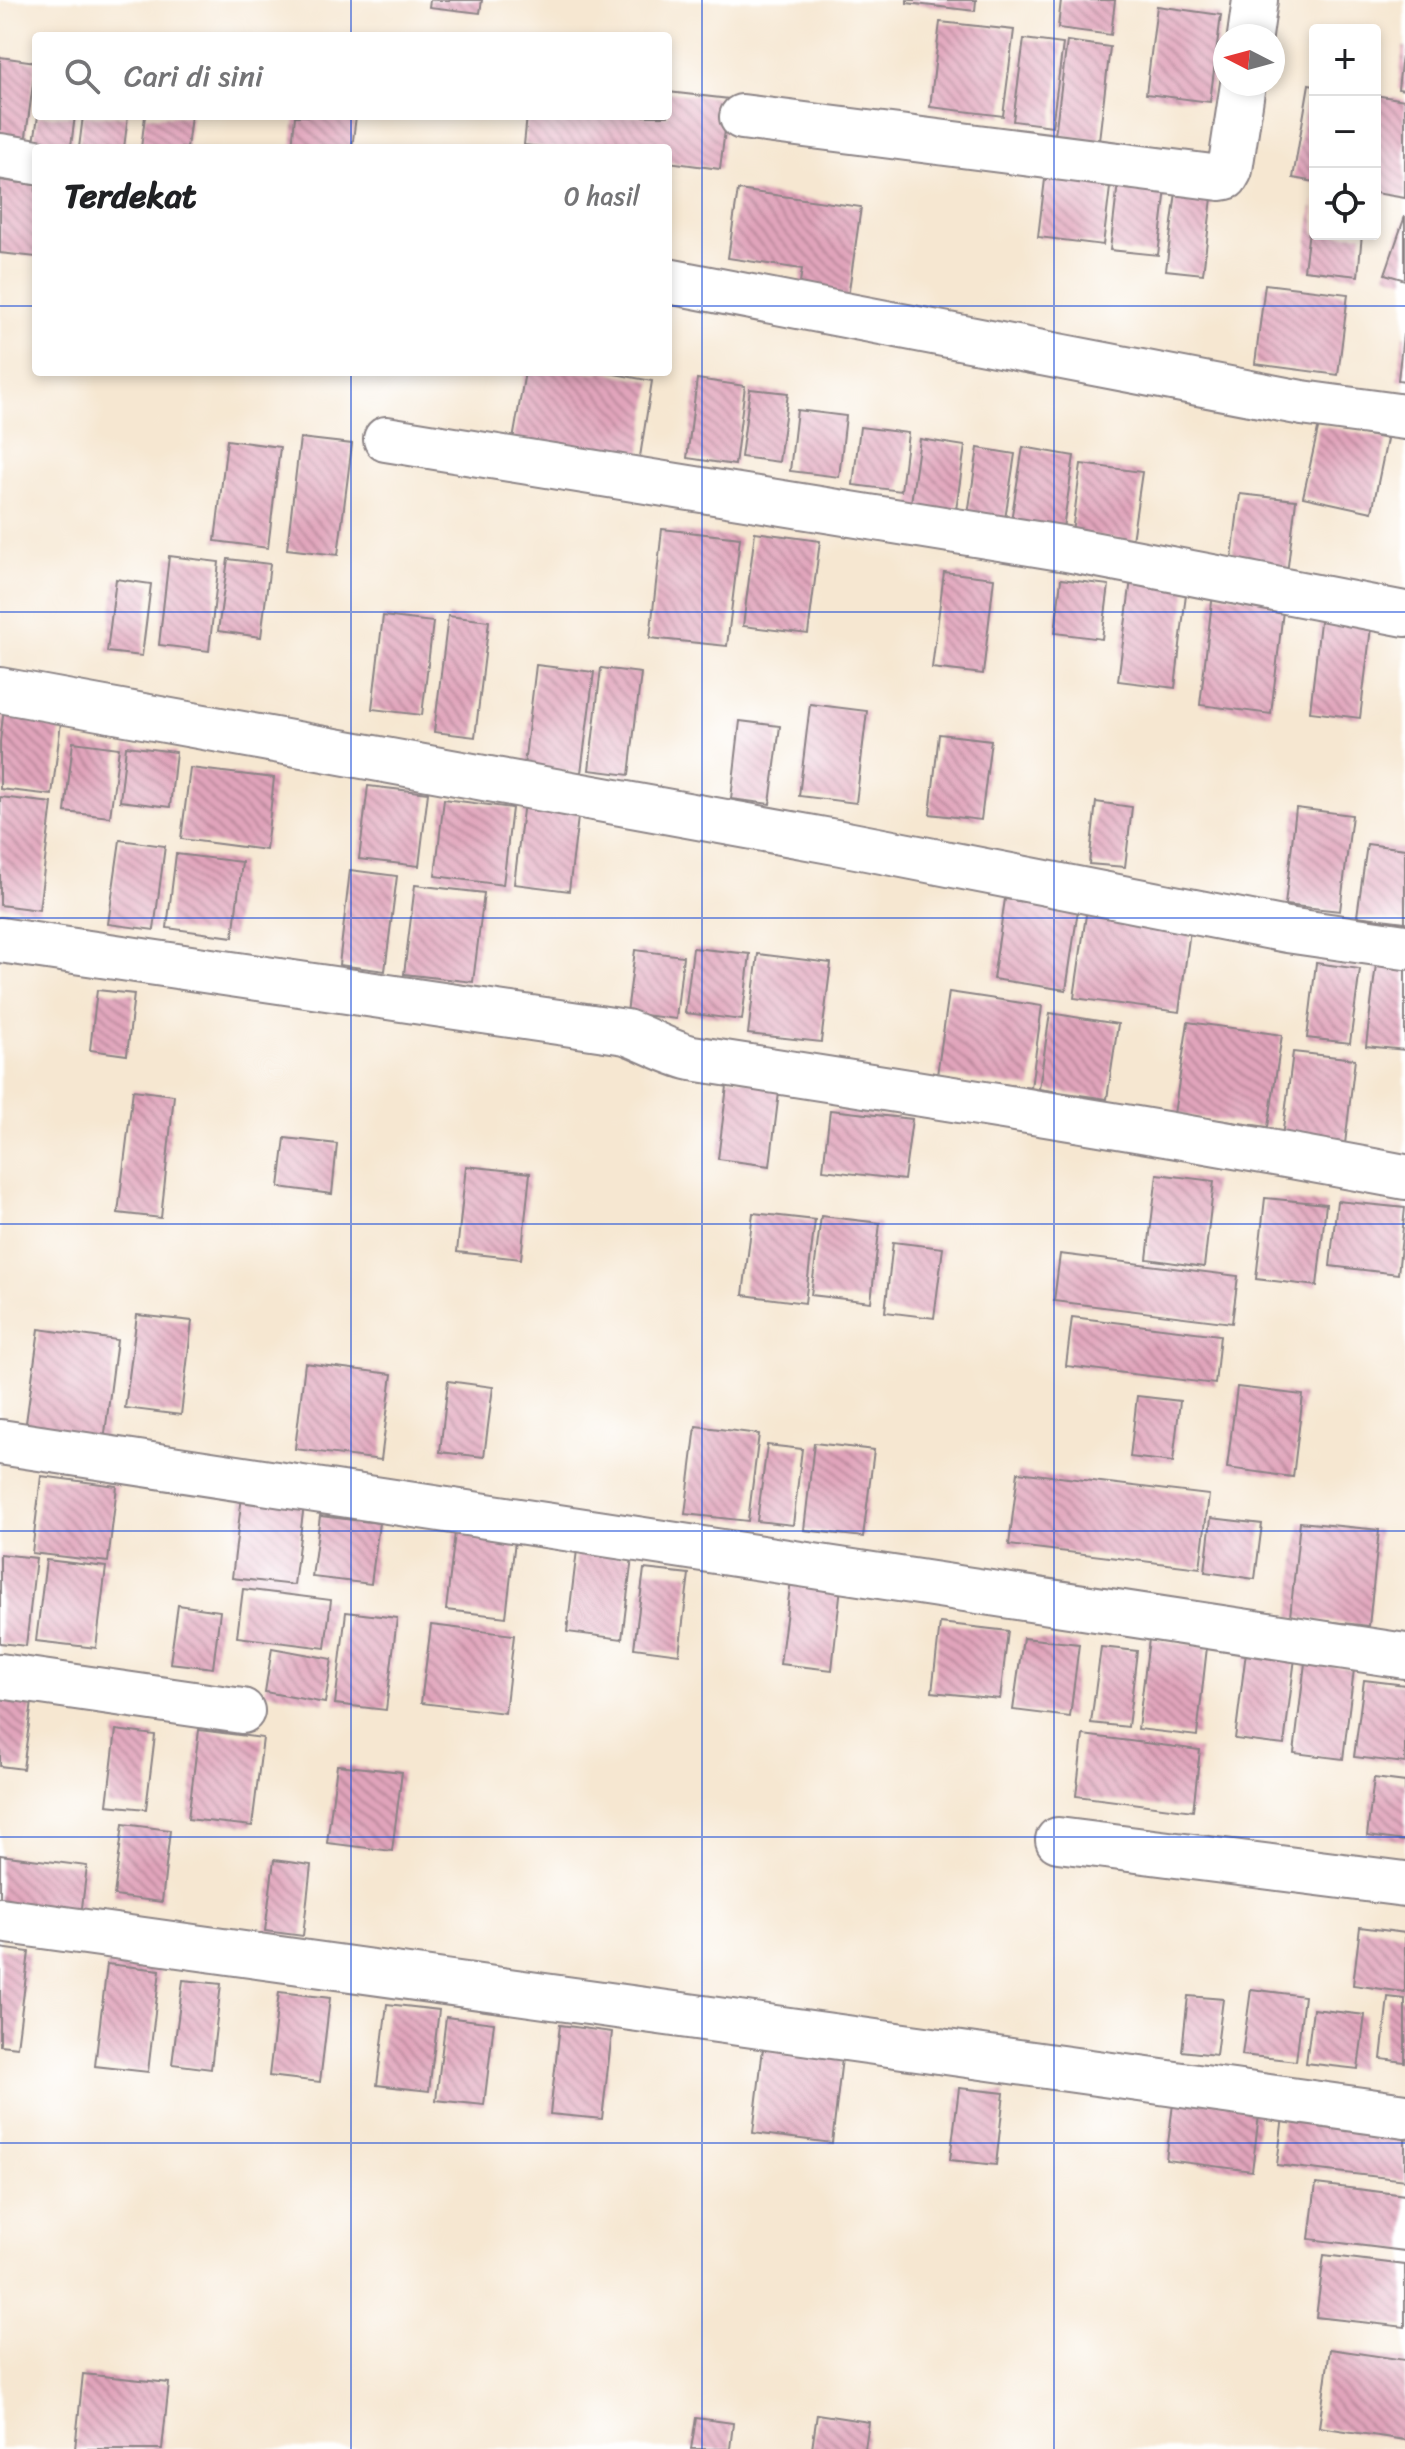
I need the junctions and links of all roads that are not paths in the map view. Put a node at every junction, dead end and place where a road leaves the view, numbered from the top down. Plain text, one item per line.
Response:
1 (1255, 0) edge
2 (1252, 24) edge
3 (1241, 96) edge
4 (742, 117) dead end
5 (0, 156) edge
6 (32, 161) edge
7 (672, 282) edge
8 (1405, 417) edge
9 (386, 439) dead end
10 (1405, 614) edge
11 (0, 690) edge
12 (0, 940) edge
13 (1405, 947) edge
14 (1405, 1177) edge
15 (0, 1442) edge
16 (1405, 1656) edge
17 (0, 1676) edge
18 (242, 1711) dead end
19 (1058, 1840) dead end
20 (1405, 1884) edge
21 (0, 1920) edge
22 (1405, 2116) edge

1 - 2 street
3 - 4 street
5 - 6 street
7 - 8 street
9 - 10 street
11 - 13 street
12 - 14 street
15 - 16 street
17 - 18 street
19 - 20 street
21 - 22 street

